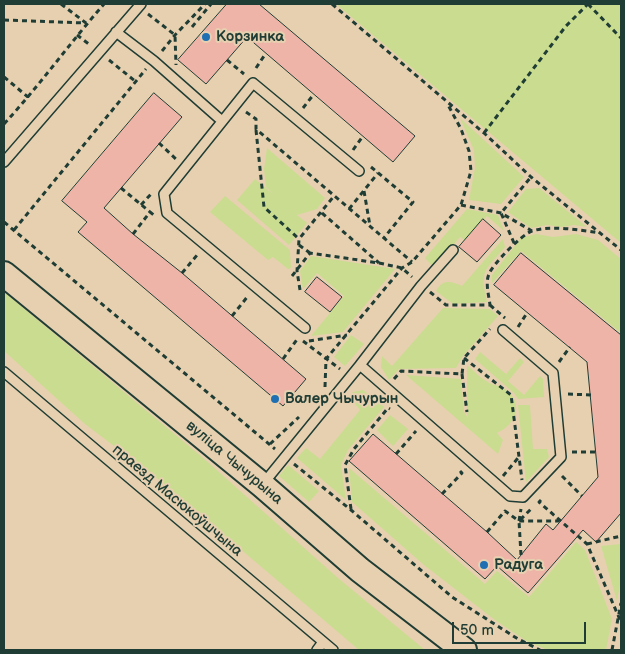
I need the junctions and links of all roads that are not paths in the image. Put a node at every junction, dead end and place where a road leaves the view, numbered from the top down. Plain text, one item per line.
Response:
1 (143, 8) edge
2 (116, 32) junction
3 (222, 121) junction
4 (4, 162) edge
5 (359, 171) dead end
6 (453, 250) dead end
7 (4, 274) edge
8 (305, 328) dead end
9 (502, 330) dead end
10 (360, 365) junction
11 (4, 372) edge
12 (262, 485) junction
13 (323, 642) junction
14 (317, 650) edge
15 (333, 650) edge
16 (464, 650) edge

1 - 2 lane
2 - 3 lane
2 - 4 lane
3 - 5 lane
3 - 8 lane
6 - 10 lane
7 - 12 main road, вуліца Чычурына
9 - 10 lane
10 - 12 lane
11 - 13 lane, праезд Масюкоўшчына
12 - 16 main road, вуліца Чычурына
13 - 14 lane
13 - 15 lane, праезд Масюкоўшчына

